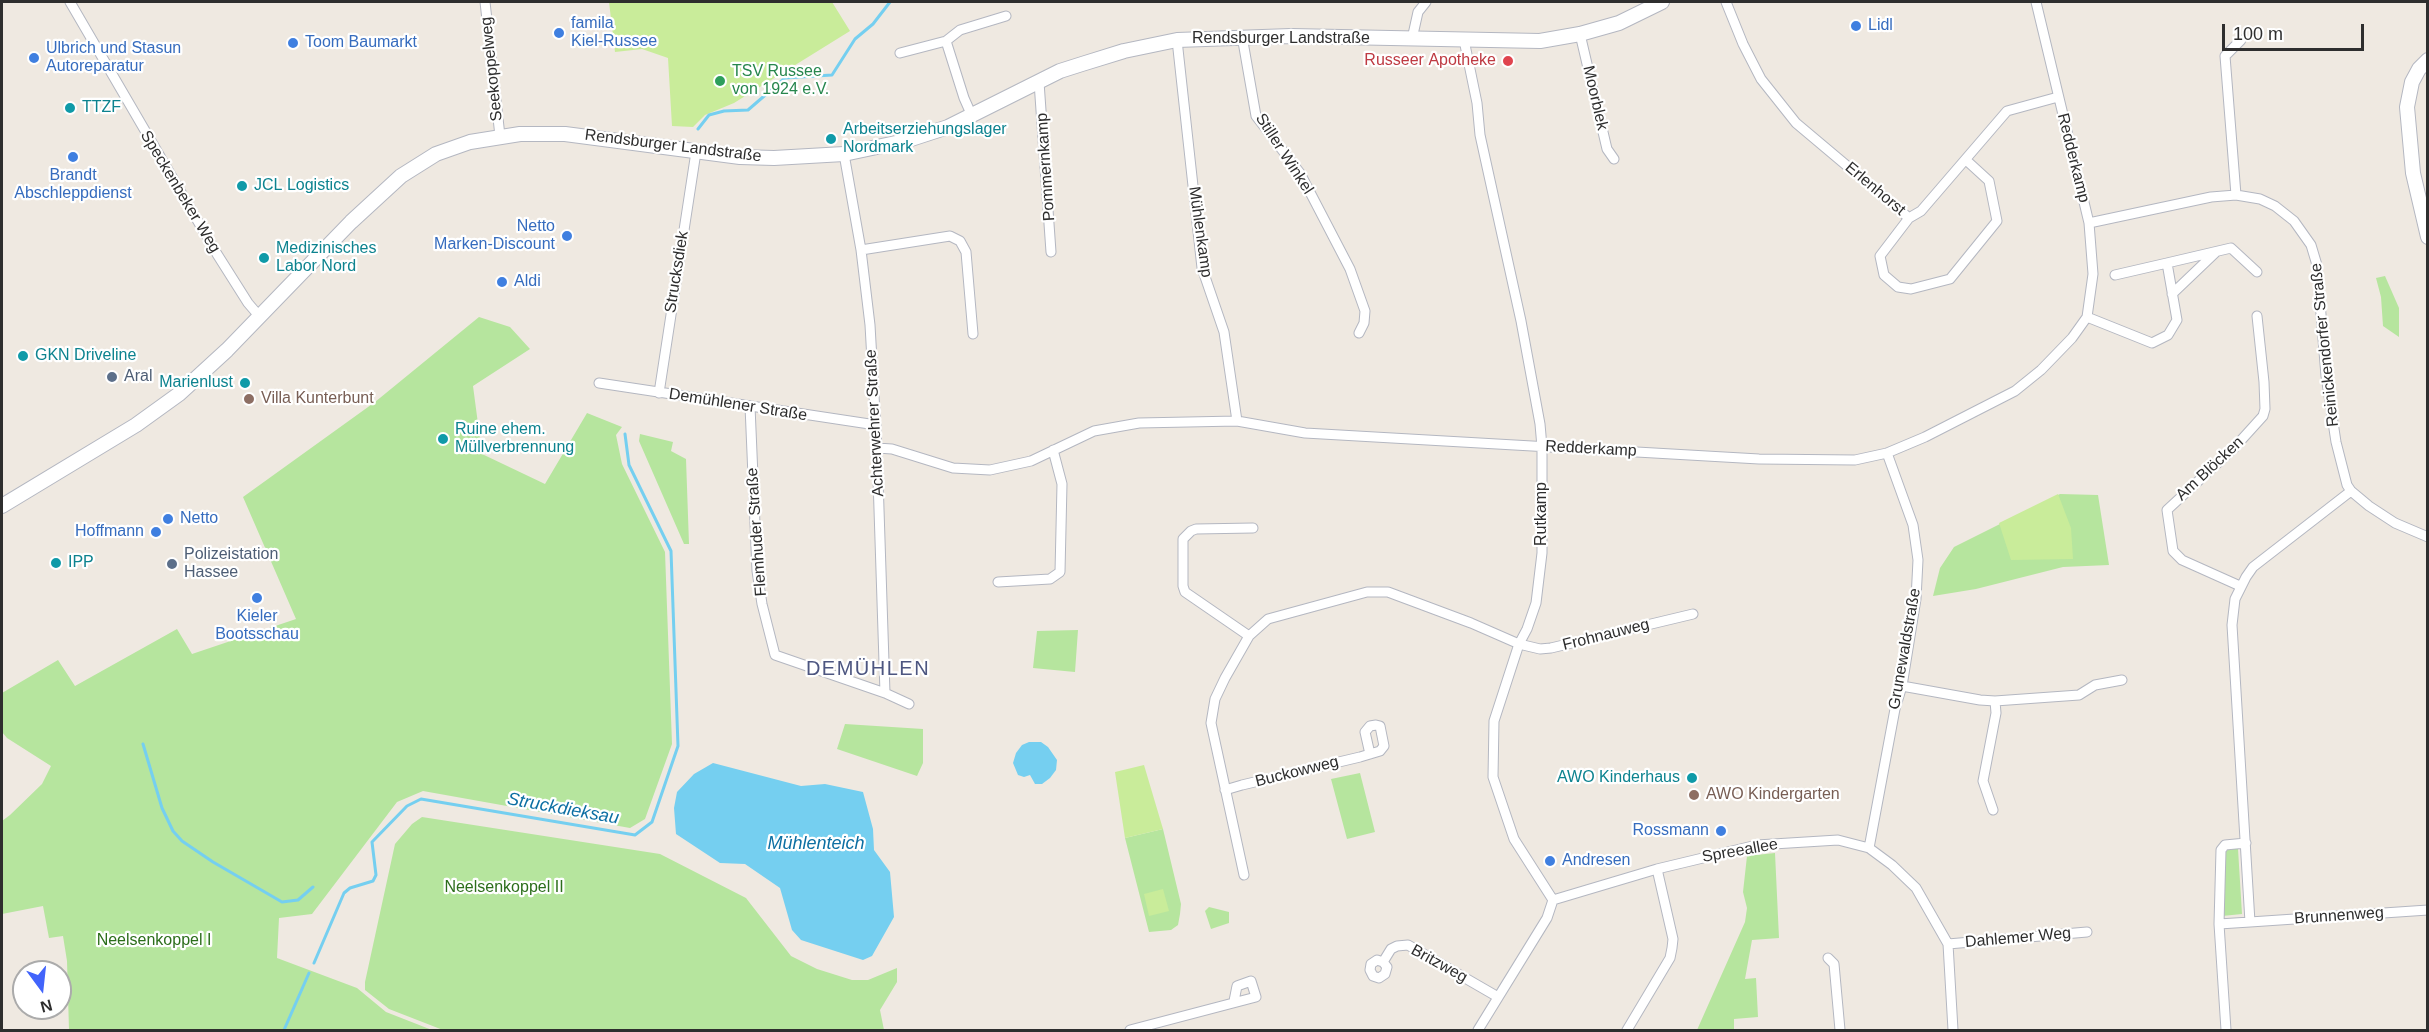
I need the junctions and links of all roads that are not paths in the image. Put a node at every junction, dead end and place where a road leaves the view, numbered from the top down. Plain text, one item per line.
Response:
1 (70, 2) edge
2 (485, 2) edge
3 (1426, 2) edge
4 (1662, 2) edge
5 (1726, 2) edge
6 (2036, 2) edge
7 (1006, 16) dead end
8 (1580, 34) junction
9 (1242, 36) junction
10 (1412, 39) junction
11 (1177, 40) junction
12 (1464, 40) junction
13 (2241, 40) dead end
14 (946, 41) junction
15 (900, 53) dead end
16 (2427, 60) edge
17 (1039, 82) junction
18 (2058, 97) junction
19 (972, 116) junction
20 (500, 136) junction
21 (696, 152) junction
22 (844, 154) junction
23 (1614, 159) dead end
24 (1966, 160) junction
25 (2236, 195) junction
26 (1909, 218) junction
27 (2089, 223) junction
28 (2427, 237) edge
29 (861, 250) junction
30 (2217, 251) junction
31 (1051, 252) dead end
32 (2167, 263) junction
33 (2257, 272) dead end
34 (2115, 275) dead end
35 (2172, 294) junction
36 (2257, 316) dead end
37 (260, 317) junction
38 (2087, 317) junction
39 (1359, 333) dead end
40 (973, 334) dead end
41 (599, 383) dead end
42 (659, 393) junction
43 (750, 406) junction
44 (1237, 421) junction
45 (876, 425) junction
46 (1542, 447) junction
47 (877, 448) junction
48 (1053, 450) junction
49 (1887, 453) junction
50 (2351, 491) junction
51 (2, 506) edge
52 (1253, 528) dead end
53 (2427, 537) edge
54 (998, 582) dead end
55 (2240, 586) junction
56 (1693, 614) dead end
57 (1249, 636) junction
58 (1519, 644) junction
59 (2122, 680) dead end
60 (1902, 686) junction
61 (885, 693) junction
62 (1995, 701) junction
63 (909, 704) dead end
64 (1370, 754) dead end
65 (1225, 790) junction
66 (1993, 810) dead end
67 (2246, 843) junction
68 (1869, 848) junction
69 (1657, 868) junction
70 (1245, 874) dead end
71 (1553, 900) junction
72 (2427, 910) edge
73 (2250, 922) junction
74 (2219, 924) junction
75 (2087, 932) dead end
76 (1948, 944) junction
77 (1828, 958) dead end
78 (1383, 962) dead end
79 (1498, 997) junction
80 (1234, 1001) dead end
81 (1130, 1030) edge
82 (1478, 1030) edge
83 (1626, 1030) edge
84 (1840, 1030) edge
85 (1953, 1030) edge
86 (2226, 1030) edge

1 - 37 street, Speckenbeker Weg
2 - 20 street, Seekoppelweg
3 - 10 street
4 - 8 street, Rendsburger Landstraße
5 - 26 street, Erlenhorst
6 - 18 street, Redderkamp
7 - 14 street
8 - 12 street, Rendsburger Landstraße
8 - 23 street, Moorblek
9 - 10 street, Rendsburger Landstraße
9 - 11 street, Rendsburger Landstraße
9 - 39 street, Stiller Winkel
10 - 12 street, Rendsburger Landstraße
11 - 17 street, Rendsburger Landstraße
11 - 44 street, Mühlenkamp
12 - 46 street, Rutkamp
13 - 25 street
14 - 15 street
14 - 19 street
16 - 28 street
17 - 19 street, Rendsburger Landstraße
17 - 31 street, Pommernkamp
18 - 24 street, Erlenhorst
18 - 27 street, Redderkamp
19 - 22 street, Rendsburger Landstraße
20 - 21 street, Rendsburger Landstraße
20 - 37 street, Rendsburger Landstraße
21 - 22 street, Rendsburger Landstraße
21 - 42 street, Strucksdiek
22 - 29 street, Achterwehrer Straße
24 - 26 street, Erlenhorst
24 - 26 street
25 - 27 street, Reinickendorfer Straße
25 - 50 street, Reinickendorfer Straße
27 - 38 street, Redderkamp
29 - 40 street
29 - 45 street, Achterwehrer Straße
30 - 32 street
30 - 33 street
30 - 35 street
32 - 34 street
32 - 35 street
35 - 38 street
36 - 55 street, Am Blöcken
37 - 51 street, Rendsburger Landstraße
38 - 49 street, Redderkamp
41 - 42 street, Demühlener Straße
42 - 43 street, Demühlener Straße
43 - 45 street, Demühlener Straße
43 - 61 street, Flemhuder Straße
44 - 46 street, Redderkamp
44 - 48 street, Redderkamp
45 - 47 street, Achterwehrer Straße
46 - 49 street, Redderkamp
46 - 58 street, Rutkamp
47 - 48 street, Redderkamp
47 - 61 street, Achterwehrer Straße
48 - 54 street
49 - 60 street, Grunewaldstraße
50 - 53 street
50 - 55 street
52 - 57 street
55 - 67 street
56 - 58 street, Frohnauweg
57 - 58 street, Frohnauweg
57 - 65 street
58 - 71 street, Rutkamp
59 - 62 street
60 - 62 street
60 - 68 street, Grunewaldstraße
61 - 63 street
62 - 66 street
64 - 65 street, Buckowweg
65 - 70 street
67 - 73 street
67 - 74 street
68 - 69 street, Spreeallee
68 - 76 street, Spreeallee
69 - 71 street, Spreeallee
69 - 83 street
71 - 79 street
72 - 73 street, Brunnenweg
73 - 74 street
74 - 86 street
75 - 76 street, Dahlemer Weg
76 - 85 street, Spreeallee
77 - 84 street
78 - 79 street, Britzweg
79 - 82 street
80 - 81 street

